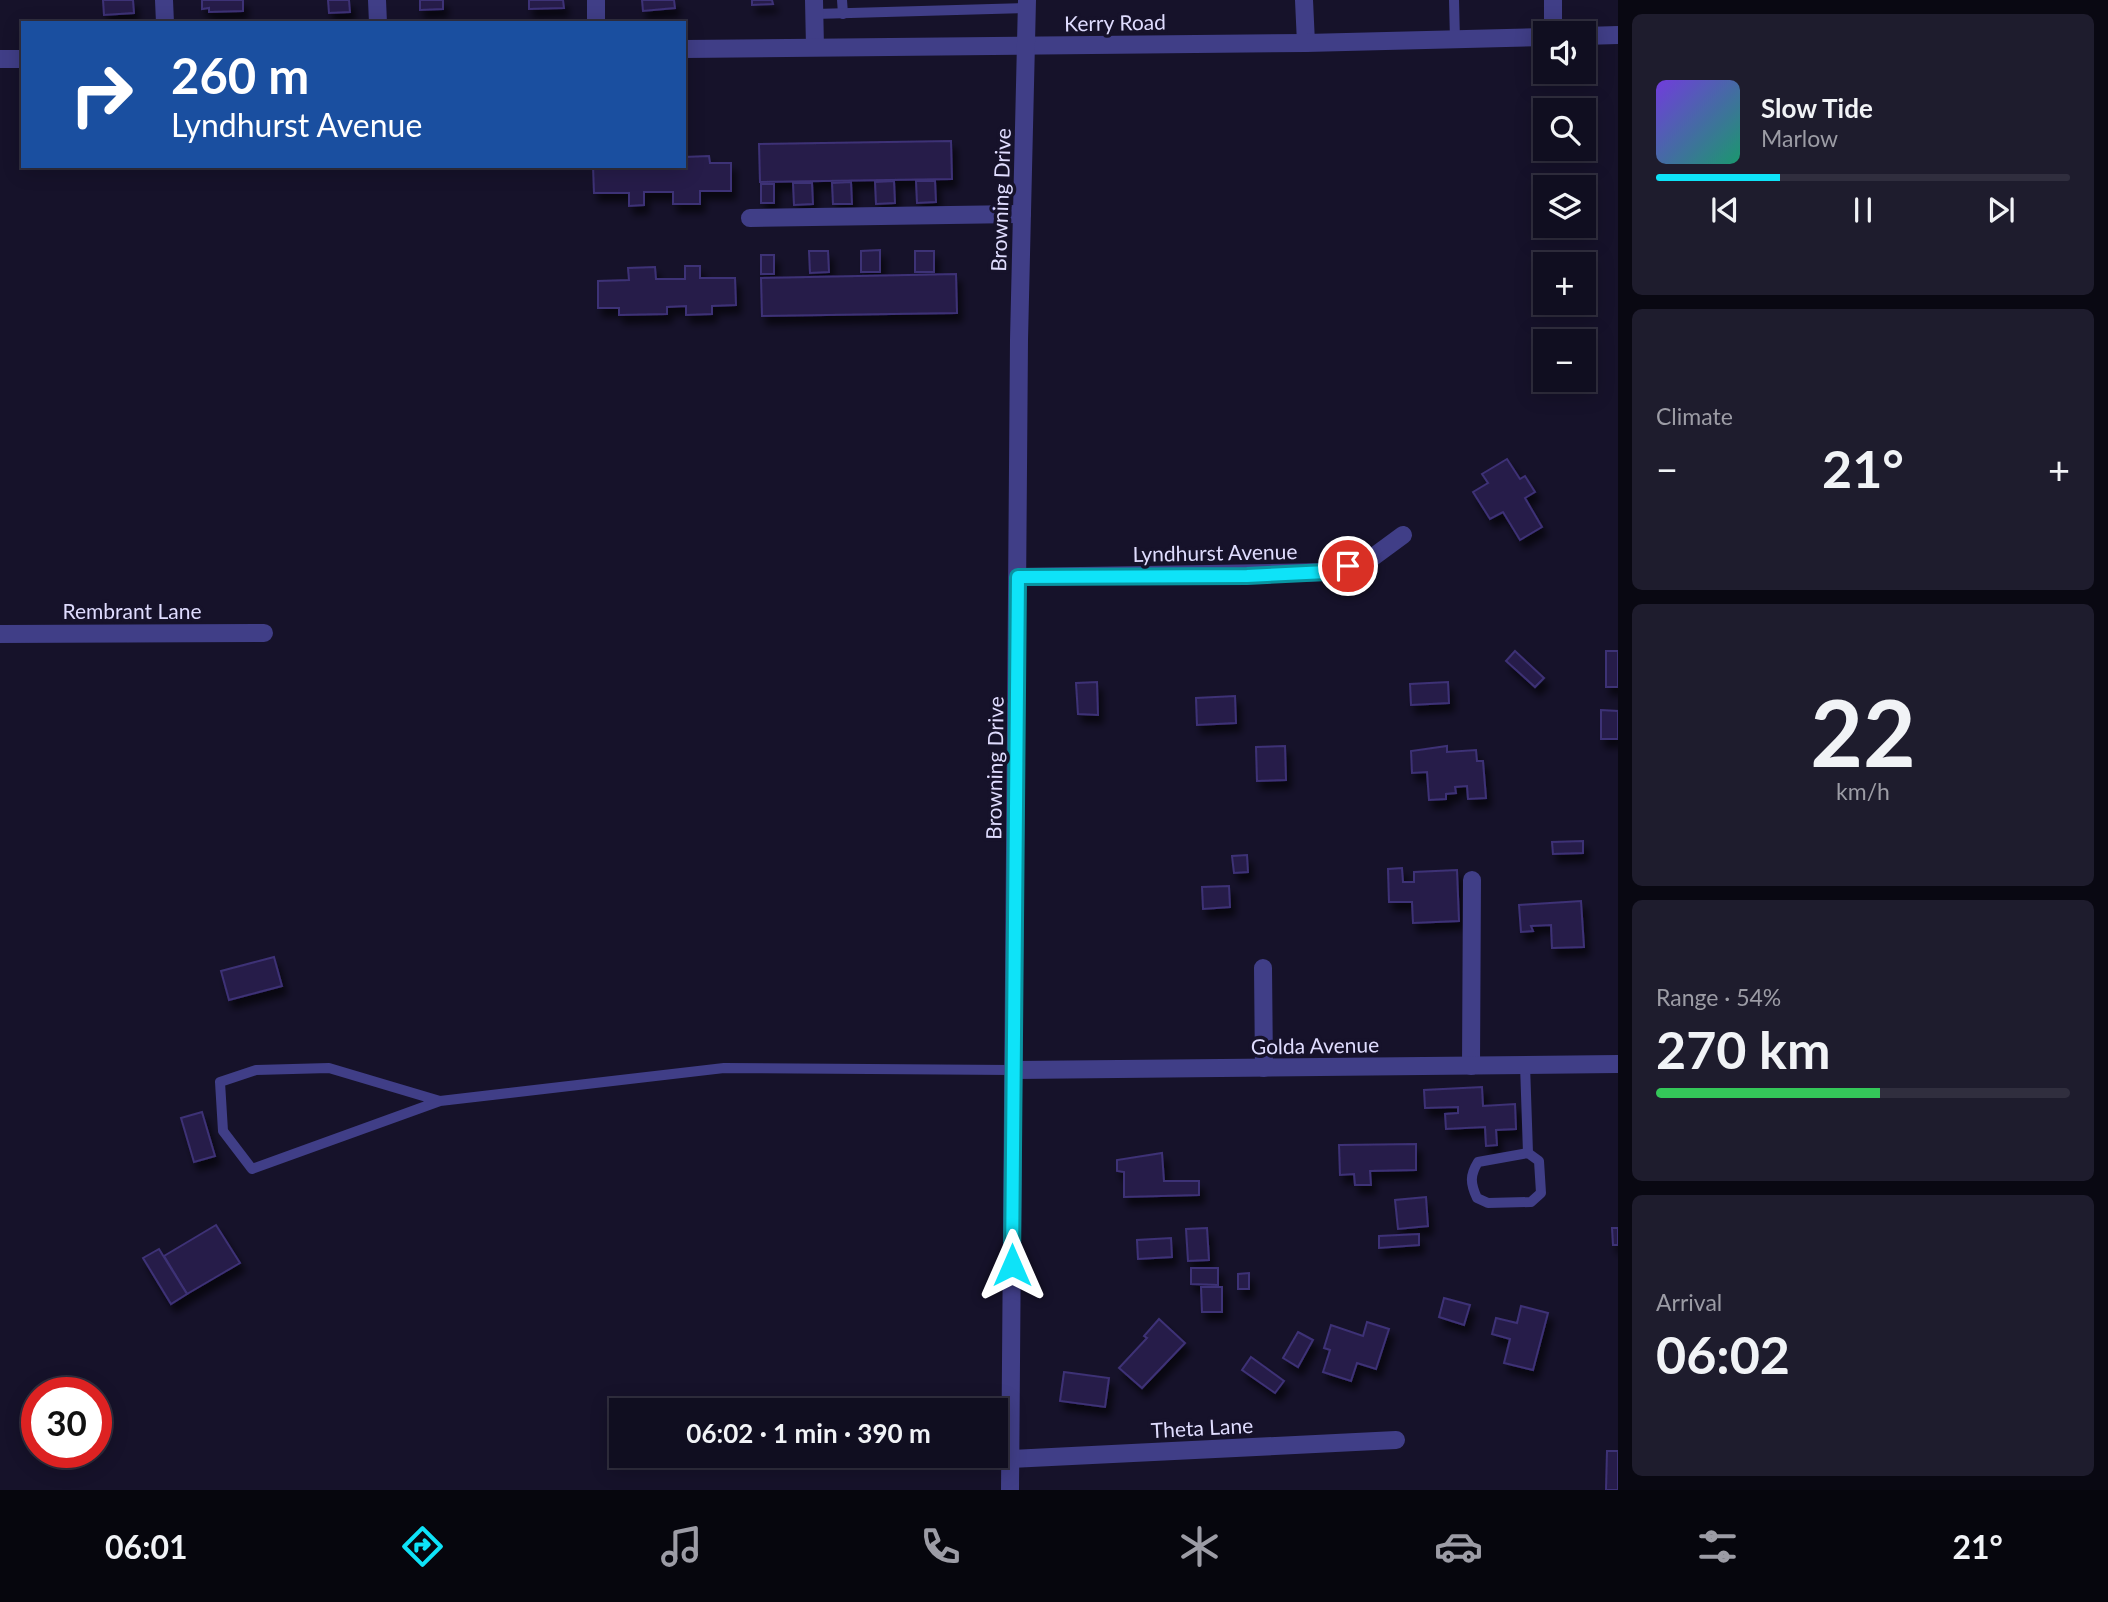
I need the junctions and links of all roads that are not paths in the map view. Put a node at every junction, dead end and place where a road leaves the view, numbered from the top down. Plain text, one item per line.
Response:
1 (164, 0) edge
2 (377, 0) edge
3 (596, 0) edge
4 (842, 0) edge
5 (1304, 0) edge
6 (1454, 0) edge
7 (1553, 0) edge
8 (1027, 4) edge
9 (814, 7) edge
10 (843, 14) junction
11 (165, 21) edge
12 (378, 21) edge
13 (596, 21) edge
14 (1553, 21) edge
15 (1596, 36) edge
16 (1618, 36) edge
17 (1533, 37) edge
18 (1455, 40) junction
19 (1306, 43) junction
20 (1027, 46) junction
21 (815, 47) junction
22 (686, 50) edge
23 (0, 59) edge
24 (21, 59) edge
25 (1022, 214) junction
26 (750, 218) dead end
27 (1403, 535) dead end
28 (1018, 577) junction
29 (264, 633) dead end
30 (0, 634) edge
31 (1472, 880) dead end
32 (1263, 968) dead end
33 (1618, 1064) edge
34 (1525, 1065) junction
35 (1471, 1066) junction
36 (1264, 1068) junction
37 (1013, 1070) junction
38 (440, 1101) junction
39 (1528, 1153) junction
40 (1396, 1440) dead end
41 (1011, 1459) junction
42 (1010, 1490) edge

1 - 11 street
2 - 12 street
3 - 13 street
4 - 10 lane
5 - 19 street
6 - 18 lane
7 - 14 street
8 - 10 lane
8 - 20 street, Browning Drive
9 - 10 lane
9 - 21 street
15 - 16 street
17 - 18 street, Kerry Road
18 - 19 street, Kerry Road
19 - 20 street, Kerry Road
20 - 21 street, Kerry Road
20 - 25 street, Browning Drive
21 - 22 street, Kerry Road
23 - 24 street
25 - 26 street
25 - 28 street, Browning Drive
27 - 28 street, Lyndhurst Avenue
28 - 37 street, Browning Drive
29 - 30 street, Rembrant Lane
31 - 35 street
32 - 36 street
33 - 34 street, Golda Avenue
34 - 35 street, Golda Avenue
34 - 39 lane
35 - 36 street, Golda Avenue
36 - 37 street, Golda Avenue
37 - 38 lane
37 - 41 street, Browning Drive
38 - 38 lane
39 - 39 lane
40 - 41 street, Theta Lane
41 - 42 street, Browning Drive

